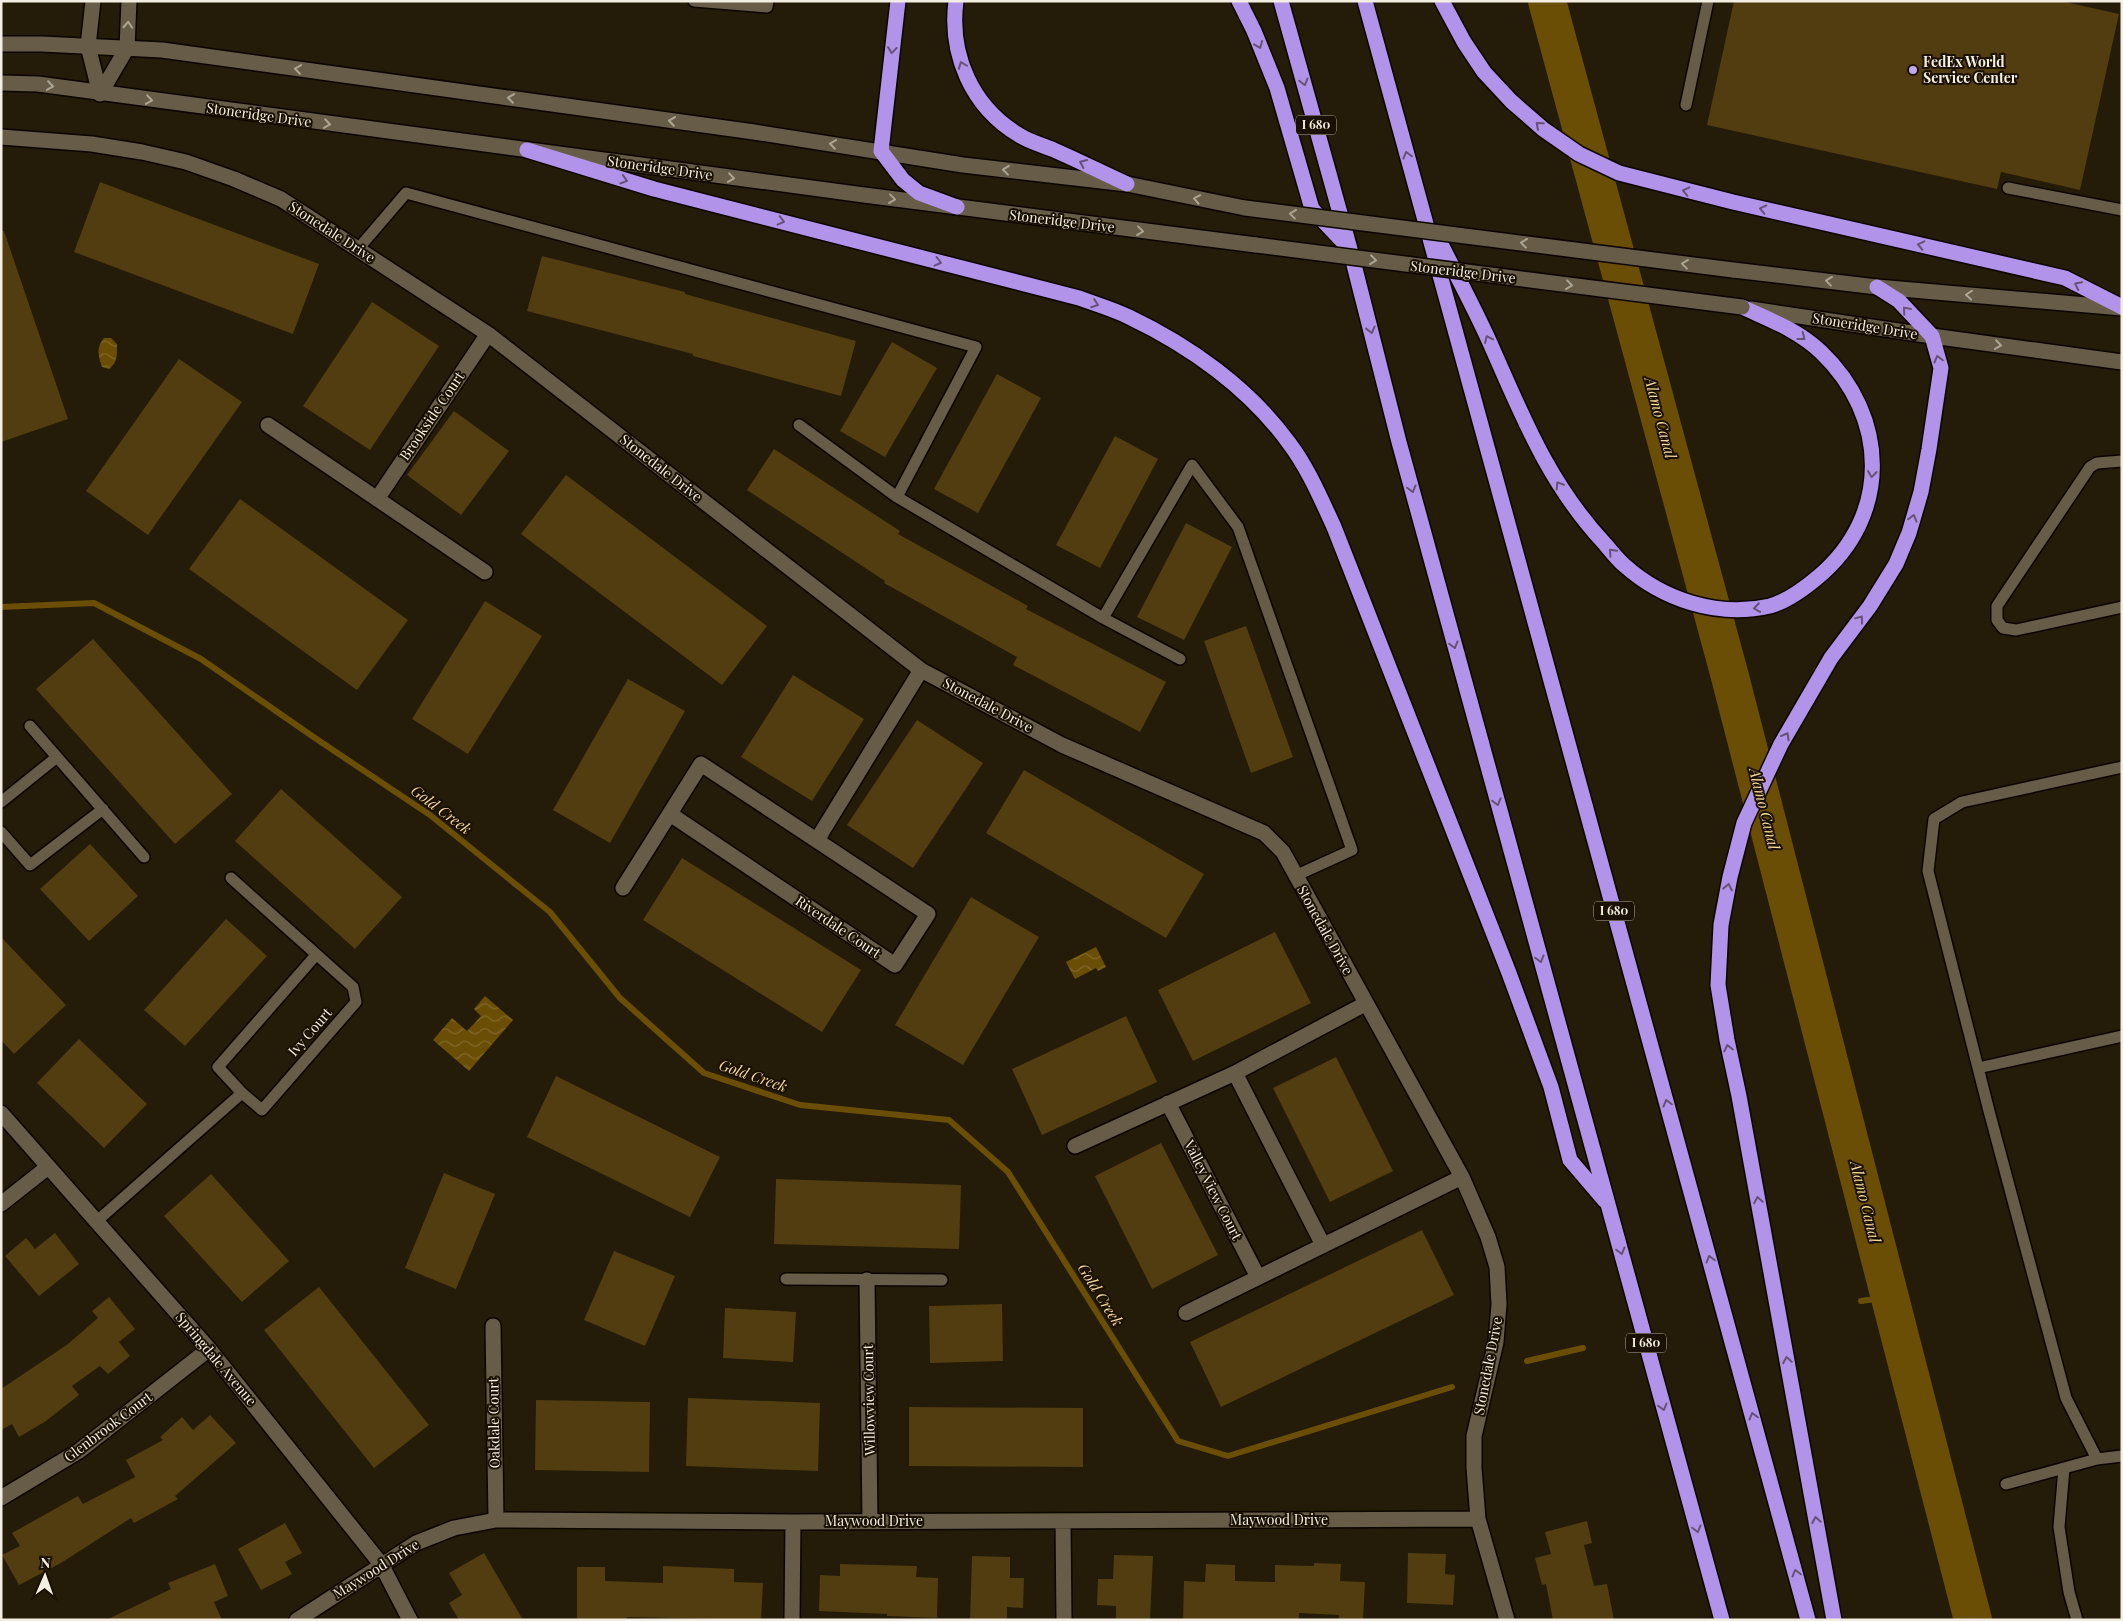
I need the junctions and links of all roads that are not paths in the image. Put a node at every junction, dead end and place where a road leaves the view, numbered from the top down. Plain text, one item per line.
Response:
1 (93, 1) edge
2 (130, 1) edge
3 (694, 1) edge
4 (768, 1) edge
5 (898, 1) edge
6 (956, 1) edge
7 (1239, 1) edge
8 (1281, 1) edge
9 (1365, 1) edge
10 (1708, 1) edge
11 (1443, 4) edge
12 (1, 44) edge
13 (88, 46) junction
14 (127, 48) junction
15 (1, 83) edge
16 (100, 94) junction
17 (1686, 104) dead end
18 (1, 137) edge
19 (527, 150) junction
20 (881, 151) junction
21 (1127, 184) junction
22 (2008, 188) dead end
23 (1420, 202) junction
24 (957, 207) junction
25 (2122, 210) edge
26 (358, 249) junction
27 (1350, 249) junction
28 (1878, 287) junction
29 (1742, 307) junction
30 (2122, 307) edge
31 (488, 334) junction
32 (1932, 336) junction
33 (2122, 362) edge
34 (268, 425) dead end
35 (799, 425) dead end
36 (2122, 461) edge
37 (897, 497) junction
38 (377, 499) junction
39 (485, 572) dead end
40 (2122, 607) edge
41 (1103, 618) junction
42 (1180, 659) dead end
43 (921, 670) junction
44 (30, 726) dead end
45 (57, 757) junction
46 (2122, 767) edge
47 (1, 802) edge
48 (102, 810) junction
49 (670, 814) junction
50 (4, 839) edge
51 (817, 840) junction
52 (144, 857) dead end
53 (1296, 876) junction
54 (231, 878) dead end
55 (623, 888) dead end
56 (316, 954) junction
57 (1365, 1004) junction
58 (2122, 1036) edge
59 (1978, 1068) junction
60 (1235, 1072) junction
61 (242, 1093) junction
62 (1168, 1103) junction
63 (1, 1113) edge
64 (1075, 1146) dead end
65 (48, 1167) junction
66 (1462, 1177) junction
67 (1, 1204) edge
68 (1608, 1204) junction
69 (97, 1221) junction
70 (1323, 1245) junction
71 (1258, 1277) junction
72 (786, 1279) dead end
73 (867, 1280) junction
74 (942, 1280) dead end
75 (1186, 1313) dead end
76 (493, 1326) dead end
77 (209, 1349) junction
78 (2122, 1456) edge
79 (2097, 1459) junction
80 (2064, 1468) junction
81 (2006, 1484) dead end
82 (1, 1498) edge
83 (1478, 1519) junction
84 (496, 1520) junction
85 (870, 1521) junction
86 (1063, 1521) junction
87 (792, 1522) junction
88 (381, 1564) junction
89 (297, 1620) edge
90 (410, 1620) edge
91 (792, 1620) edge
92 (1064, 1620) edge
93 (1507, 1620) edge
94 (1722, 1620) edge
95 (1808, 1620) edge
96 (1834, 1620) edge
97 (2076, 1620) edge

1 - 13 street
14 -> 2 street
3 - 4 lane
5 -> 20 highway
21 -> 6 highway
7 -> 27 highway
8 -> 27 highway, I 680
23 -> 9 highway, I 680
10 - 17 lane
30 -> 11 highway
12 - 13 street
13 - 14 street
13 - 16 street
14 - 16 street
20 -> 14 street
15 -> 16 street, Stoneridge Drive
16 -> 19 street, Stoneridge Drive
18 - 26 street, Stonedale Drive
19 -> 24 street, Stoneridge Drive
19 -> 68 highway
21 -> 20 street
20 - 24 highway
28 -> 21 street, bridge
22 - 25 lane
29 -> 23 highway
95 -> 23 highway, I 680
24 -> 29 street, Stoneridge Drive, bridge
26 - 31 street, Stonedale Drive
26 - 37 lane
27 -> 68 highway, I 680
30 -> 28 street
32 -> 28 highway
29 - 32 street, Stoneridge Drive
31 - 38 street, Brookside Court
31 - 43 street, Stonedale Drive
32 -> 33 street, Stoneridge Drive
96 -> 32 highway
34 - 38 street
35 - 37 lane
36 - 40 lane
37 - 41 lane
38 - 39 street
41 - 42 lane
41 - 53 lane
43 - 51 street
43 - 53 street, Stonedale Drive
44 - 45 lane
45 - 47 lane
45 - 48 lane
46 - 59 lane
48 - 50 lane
48 - 52 lane
49 - 51 street, Riverdale Court
49 - 51 street, Riverdale Court
49 - 55 street, Riverdale Court
53 - 57 street, Stonedale Drive
54 - 56 lane, Ivy Court
56 - 61 lane, Ivy Court
56 - 61 lane, Ivy Court
57 - 60 street
57 - 66 street, Stonedale Drive
58 - 59 lane
59 - 79 lane
60 - 62 street
60 - 70 street
61 - 69 lane
62 - 64 street
62 - 71 street, Valley View Court
63 - 65 street, Springdale Avenue
65 - 67 street
65 - 69 street, Springdale Avenue
66 - 70 street
66 - 83 street, Stonedale Drive
68 -> 94 highway, I 680
69 - 77 street, Springdale Avenue
70 - 71 street
71 - 75 street
72 - 73 lane
73 - 74 lane
73 - 85 street, Willowview Court
76 - 84 street, Oakdale Court
77 - 82 street, Glenbrook Court
77 - 88 street, Springdale Avenue
78 - 79 lane
79 - 80 lane
80 - 81 lane
80 - 97 lane
83 - 86 street, Maywood Drive
83 - 93 street, Stonedale Drive
84 - 87 street, Maywood Drive
84 - 88 street, Maywood Drive
85 - 86 street, Maywood Drive
85 - 87 street, Maywood Drive
86 - 92 street
87 - 91 street
88 - 89 street, Maywood Drive
88 - 90 street, Springdale Avenue

